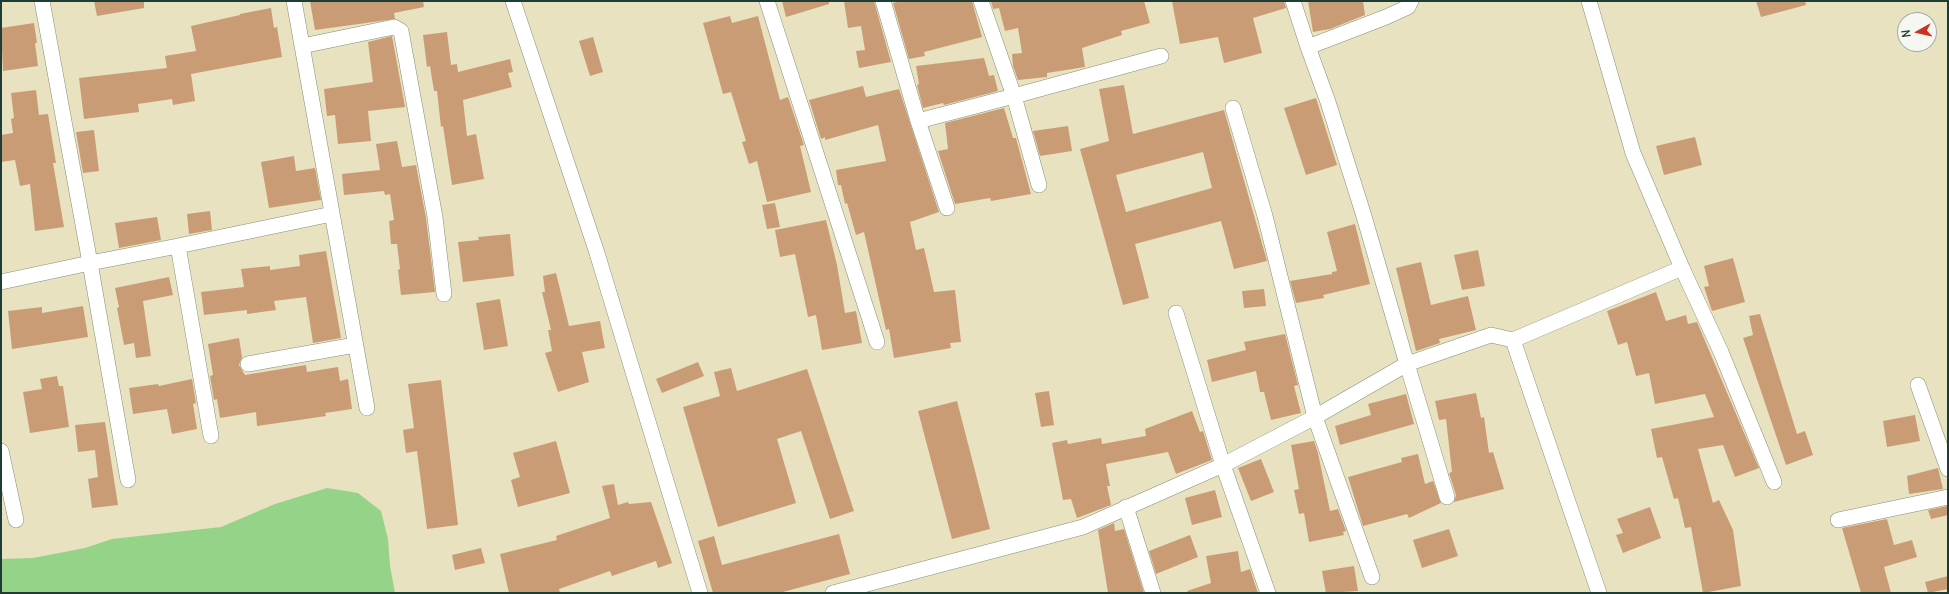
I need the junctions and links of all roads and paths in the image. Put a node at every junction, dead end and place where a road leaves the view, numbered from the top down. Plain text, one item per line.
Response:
1 (42, 1) edge
2 (294, 1) edge
3 (513, 1) edge
4 (768, 1) edge
5 (883, 1) edge
6 (981, 1) edge
7 (1293, 1) edge
8 (1411, 1) edge
9 (1589, 1) edge
10 (302, 46) junction
11 (1308, 47) junction
12 (1161, 56) dead end
13 (1014, 96) junction
14 (1233, 108) dead end
15 (918, 121) junction
16 (1039, 185) dead end
17 (947, 208) dead end
18 (332, 214) junction
19 (178, 246) junction
20 (90, 263) junction
21 (1682, 268) junction
22 (1, 282) edge
23 (444, 294) dead end
24 (1176, 313) dead end
25 (1513, 340) junction
26 (877, 342) dead end
27 (356, 345) junction
28 (248, 364) dead end
29 (1407, 364) junction
30 (1918, 385) dead end
31 (367, 408) dead end
32 (1315, 417) junction
33 (210, 436) dead end
34 (1, 451) edge
35 (1223, 465) junction
36 (3, 469) edge
37 (1948, 469) edge
38 (128, 480) dead end
39 (1774, 482) dead end
40 (1948, 496) edge
41 (1447, 497) dead end
42 (1126, 507) junction
43 (16, 520) dead end
44 (1838, 520) dead end
45 (1372, 576) dead end
46 (700, 593) edge
47 (833, 593) edge
48 (1153, 593) edge
49 (1268, 593) edge
50 (1599, 593) edge

1 - 20 street
2 - 10 street
3 - 46 street
4 - 26 street
5 - 15 street
6 - 13 street
7 - 11 street
8 - 11 street
9 - 21 street
10 - 18 street
10 - 23 street
11 - 29 street
12 - 13 street
13 - 15 street
13 - 16 street
14 - 32 street
15 - 17 street
18 - 19 street
18 - 27 street
19 - 20 street
19 - 33 street
20 - 22 street
20 - 38 street
21 - 25 street
21 - 39 street
24 - 35 street
25 - 29 street
25 - 50 street
27 - 28 street
27 - 31 street
29 - 32 street
29 - 41 street
30 - 37 street
32 - 35 street
32 - 45 street
34 - 36 street
35 - 42 street
35 - 49 street
36 - 43 street
40 - 44 street
42 - 47 street
42 - 48 street

